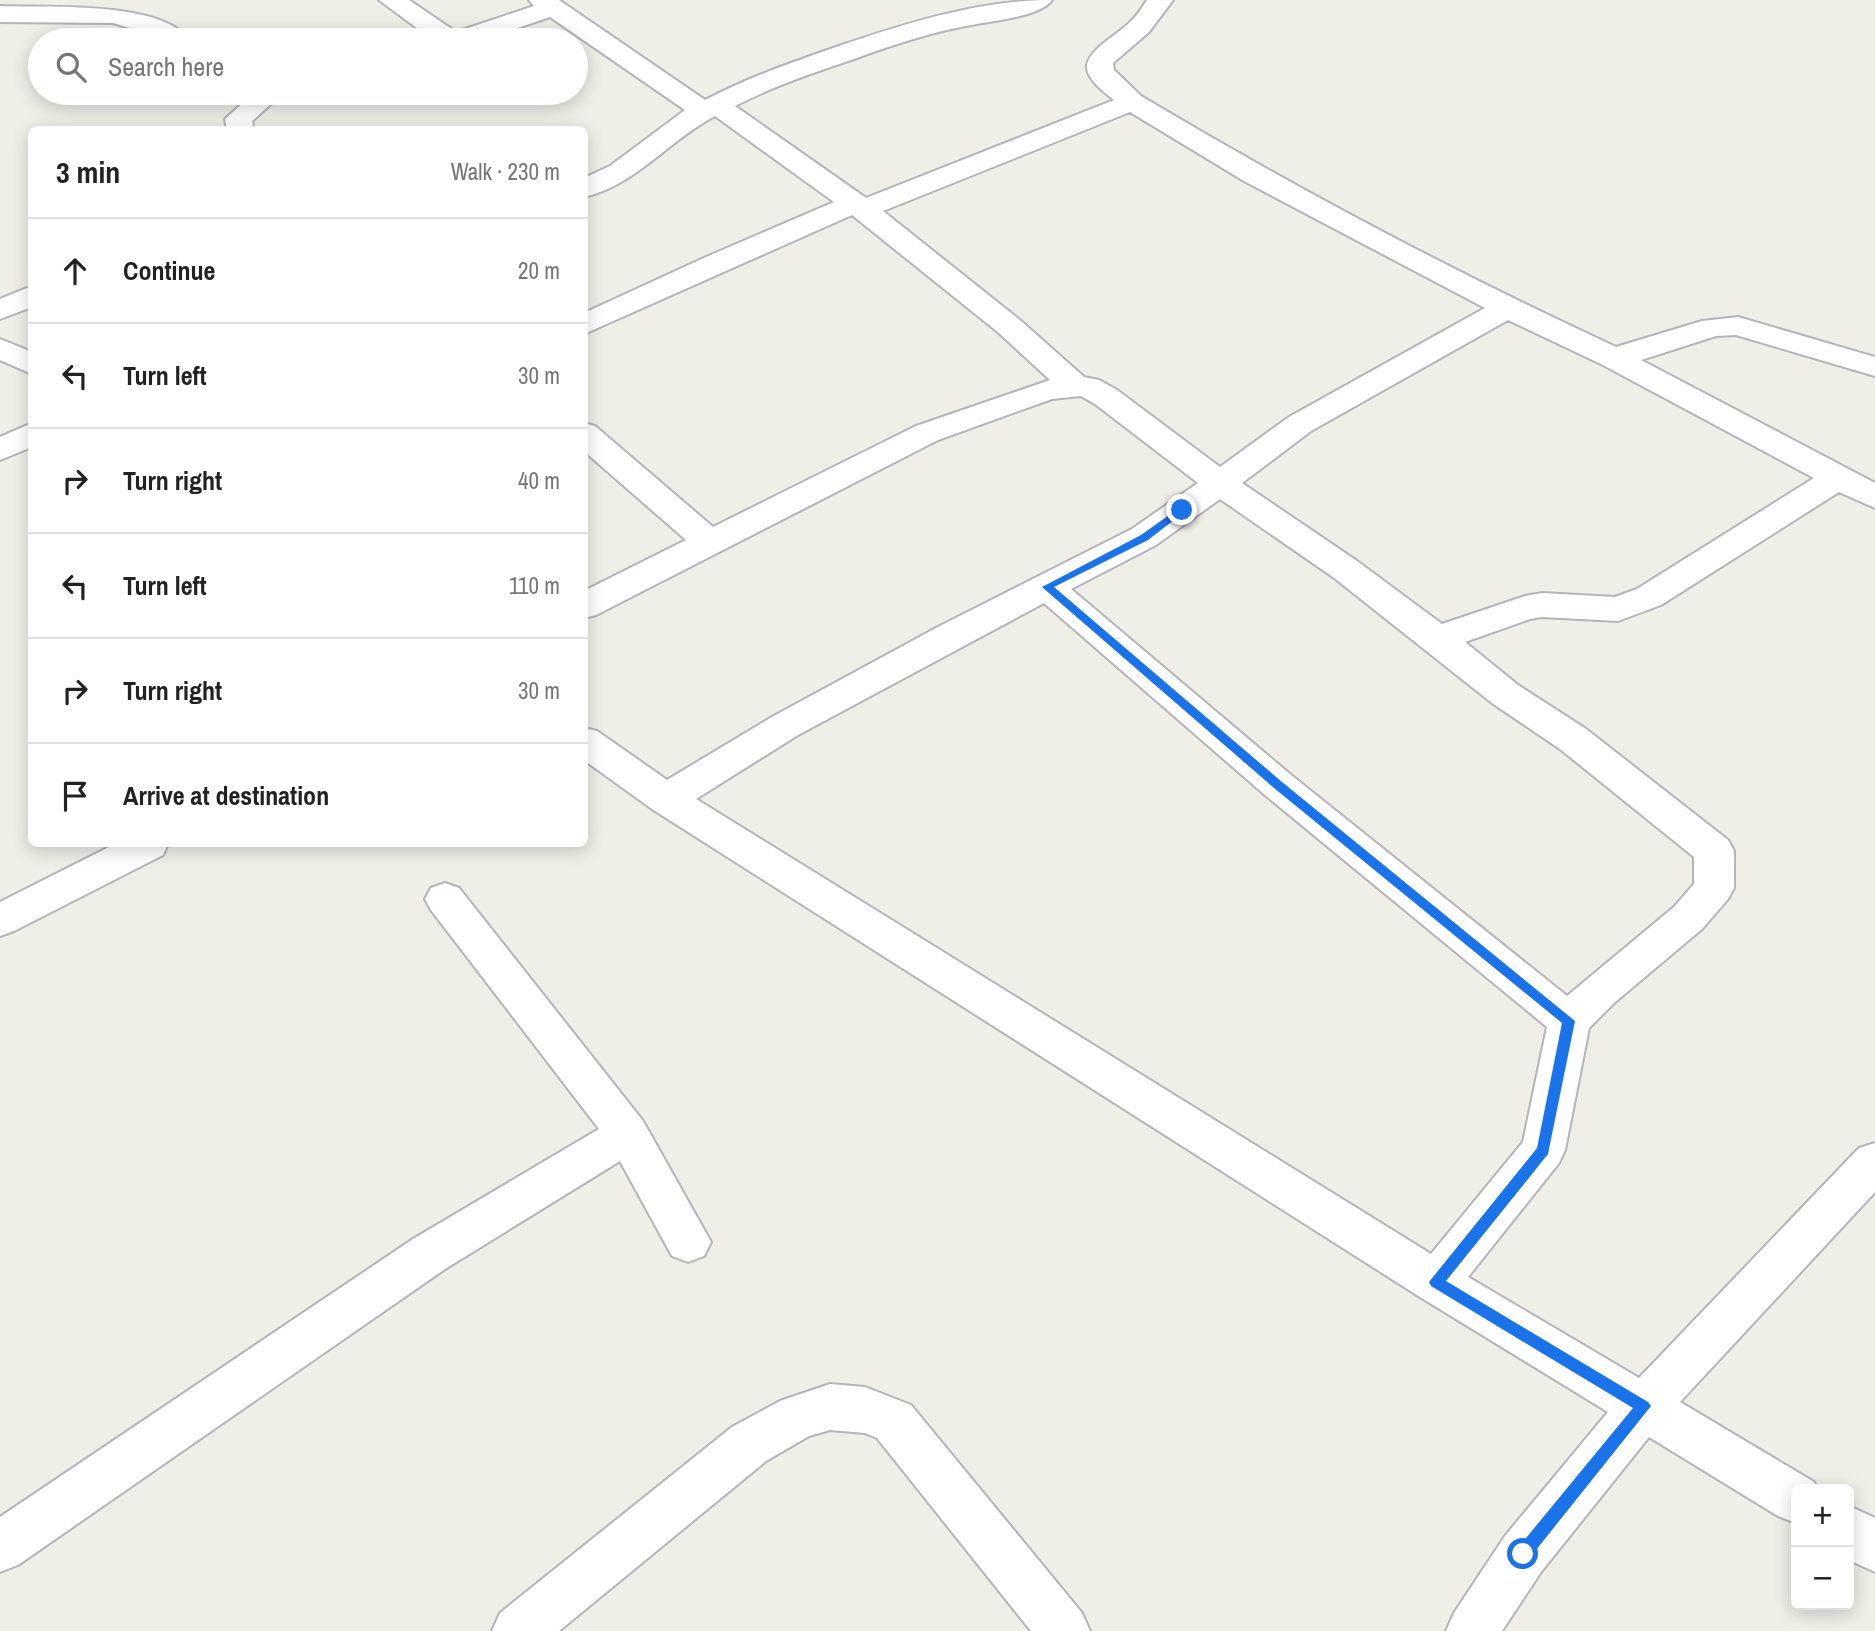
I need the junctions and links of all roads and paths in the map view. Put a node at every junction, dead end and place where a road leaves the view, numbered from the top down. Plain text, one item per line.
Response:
1 (392, 0) edge
2 (931, 0) edge
3 (1039, 0) edge
4 (1160, 0) edge
5 (547, 4) edge
6 (0, 14) edge
7 (954, 20) junction
8 (156, 28) edge
9 (433, 28) edge
10 (488, 28) edge
11 (585, 28) edge
12 (588, 30) edge
13 (1132, 102) junction
14 (252, 105) edge
15 (710, 108) junction
16 (235, 116) edge
17 (588, 187) edge
18 (859, 206) junction
19 (28, 297) edge
20 (1507, 308) junction
21 (0, 310) edge
22 (588, 323) edge
23 (0, 348) edge
24 (1614, 358) junction
25 (28, 363) edge
26 (1875, 367) edge
27 (1076, 386) junction
28 (28, 435) edge
29 (588, 436) edge
30 (0, 450) edge
31 (1837, 478) junction
32 (1220, 483) junction
33 (1875, 496) edge
34 (710, 543) junction
35 (1047, 587) junction
36 (588, 604) edge
37 (1437, 639) junction
38 (588, 744) edge
39 (666, 799) junction
40 (142, 847) edge
41 (445, 899) dead end
42 (6, 907) edge
43 (1569, 1021) junction
44 (628, 1134) junction
45 (1875, 1162) edge
46 (688, 1242) dead end
47 (1436, 1282) junction
48 (1643, 1406) junction
49 (1791, 1496) edge
50 (0, 1546) edge
51 (518, 1631) edge
52 (1063, 1631) edge
53 (1472, 1631) edge

1 - 9 street
2 - 7 street
3 - 7 street
4 - 13 street
5 - 10 street
5 - 11 street
6 - 8 street
7 - 15 street
12 - 15 street
13 - 18 street
13 - 20 street
14 - 16 street
15 - 17 street
15 - 18 street
18 - 22 street
18 - 27 street
19 - 21 street
20 - 24 street
20 - 32 street
23 - 25 street
24 - 26 street
24 - 31 street
27 - 32 street
27 - 34 street
28 - 30 street
29 - 34 street
31 - 33 street
31 - 37 street
32 - 35 street
32 - 37 street
34 - 36 street
35 - 39 street
35 - 43 street
37 - 43 street
38 - 39 street
39 - 47 street
40 - 42 street
41 - 44 street
43 - 47 street
44 - 46 street
44 - 50 street
45 - 48 street
47 - 48 street
48 - 49 street
48 - 53 street
51 - 52 street

